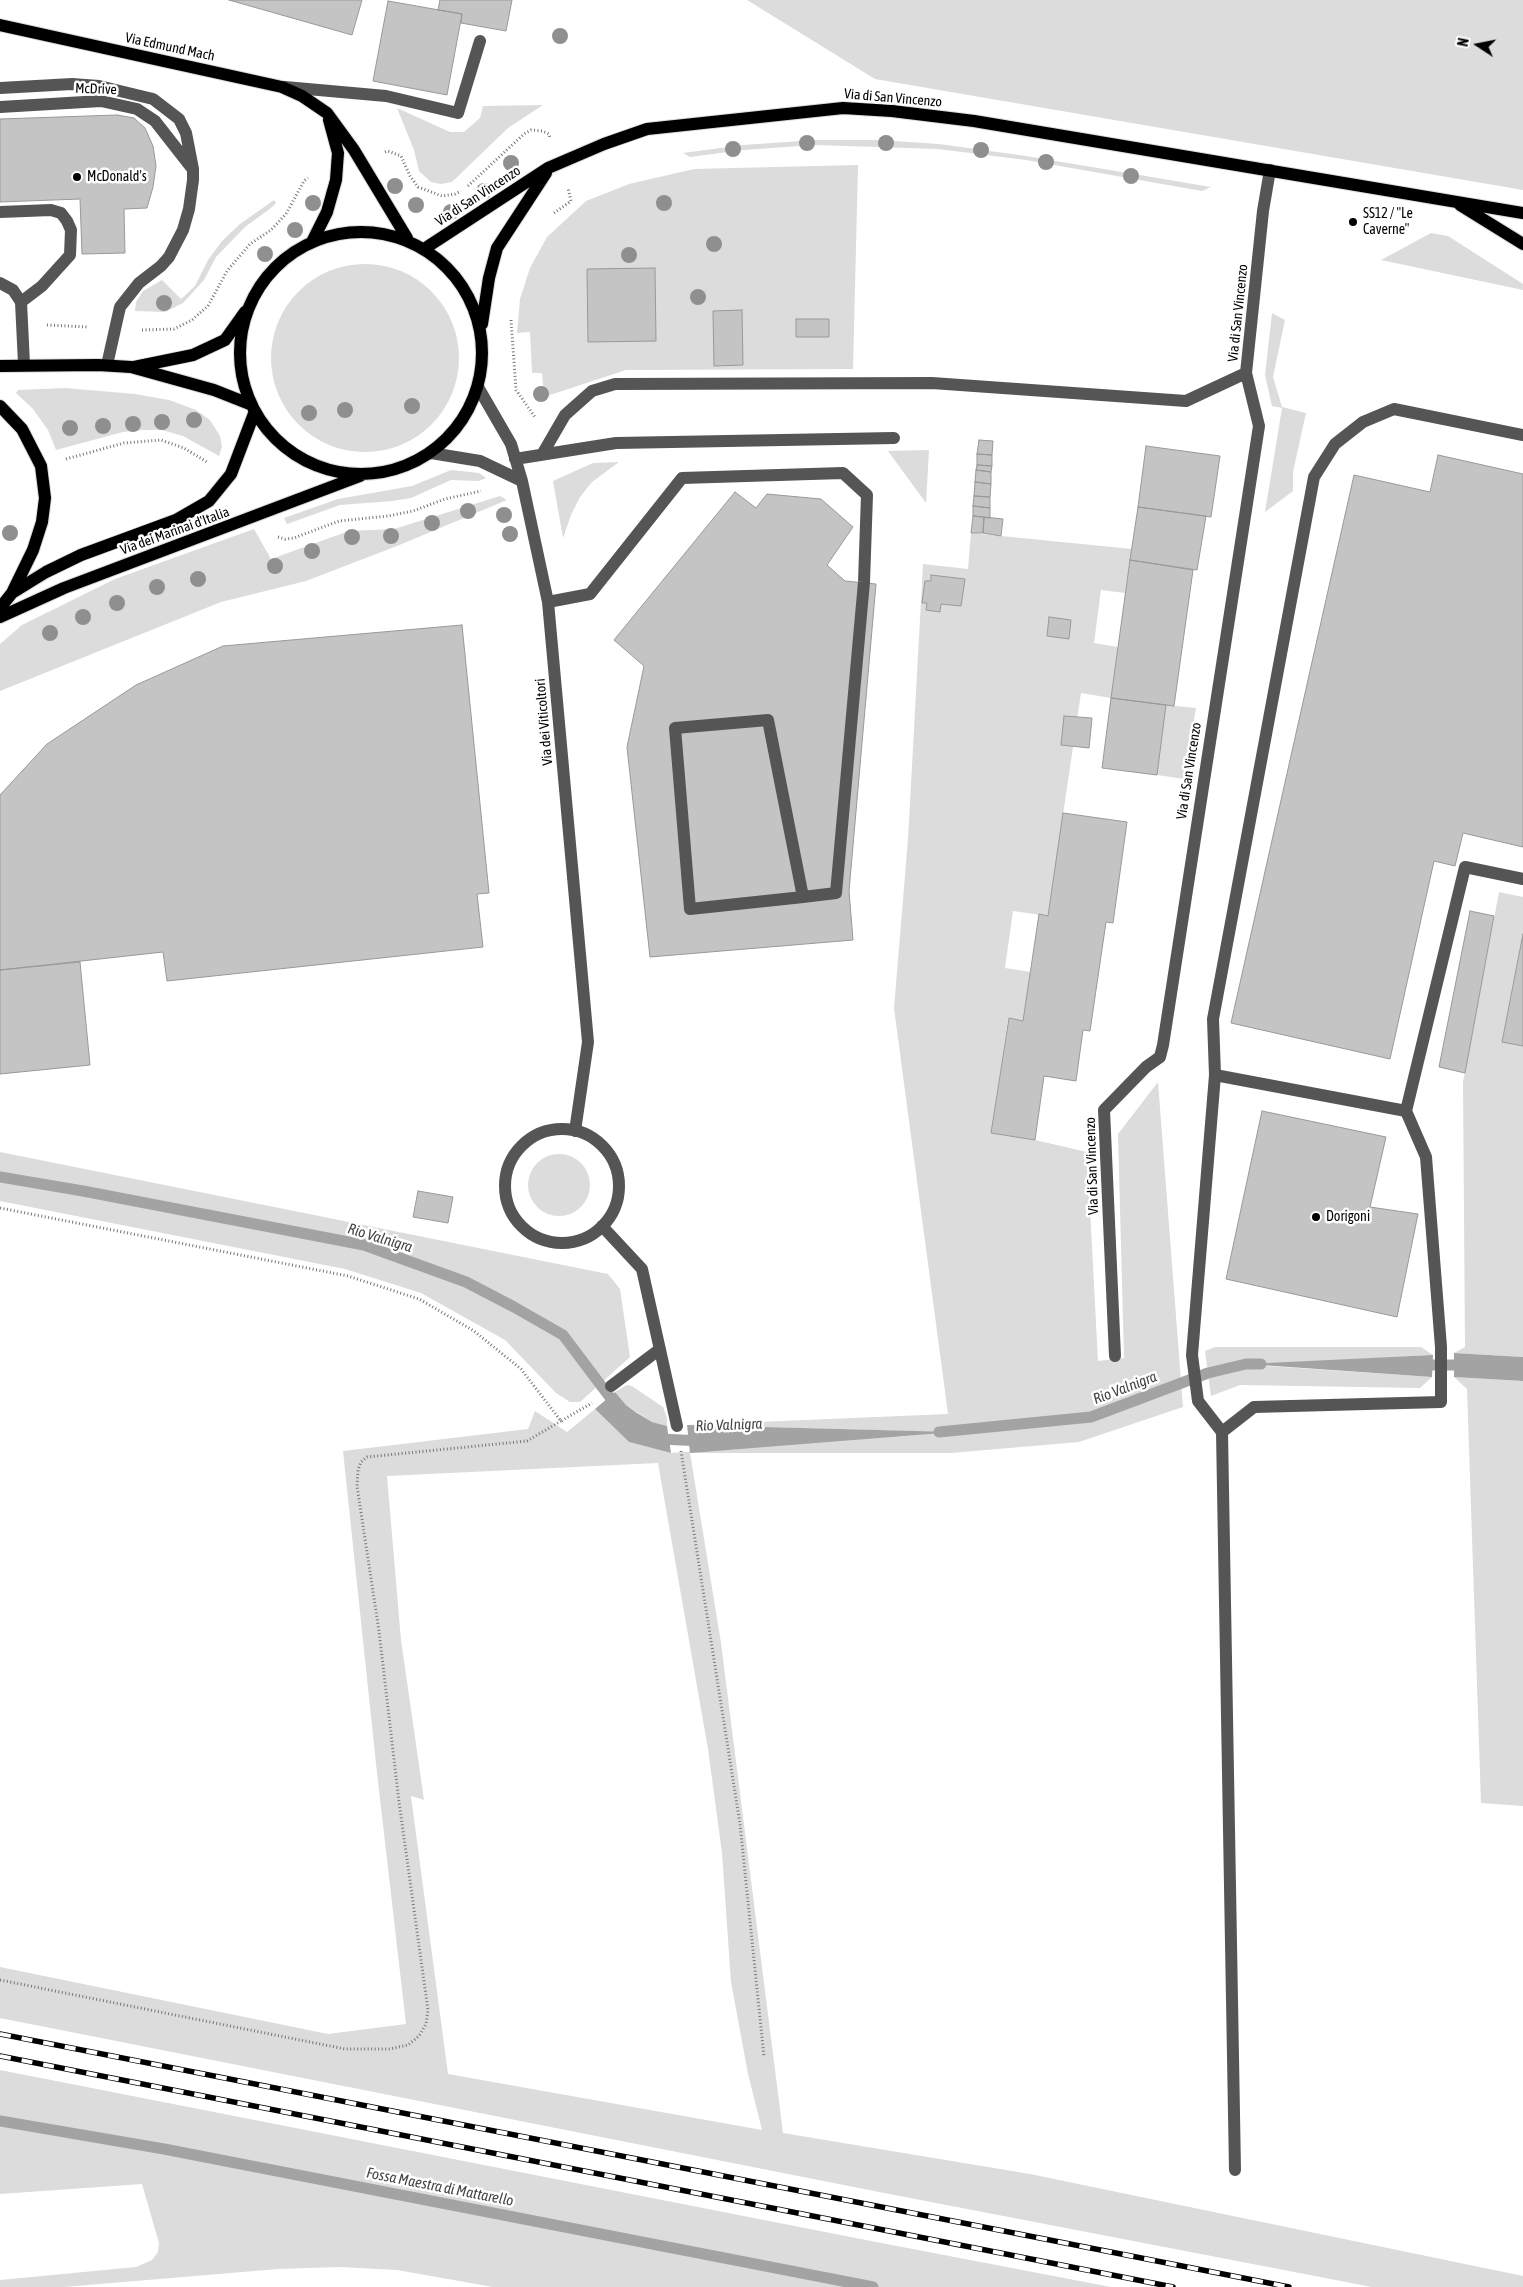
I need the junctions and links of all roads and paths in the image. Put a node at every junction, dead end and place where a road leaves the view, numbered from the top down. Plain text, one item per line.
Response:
1 (0, 25) edge
2 (480, 41) dead end
3 (282, 87) junction
4 (0, 88) edge
5 (0, 108) edge
6 (327, 113) junction
7 (551, 142) dead end
8 (388, 151) dead end
9 (548, 168) junction
10 (193, 169) junction
11 (1270, 170) junction
12 (310, 176) dead end
13 (571, 200) dead end
14 (1453, 202) junction
15 (0, 212) edge
16 (1523, 213) edge
17 (550, 216) dead end
18 (407, 238) junction
19 (313, 240) junction
20 (1523, 244) edge
21 (424, 249) junction
22 (0, 283) edge
23 (20, 302) junction
24 (249, 308) junction
25 (510, 311) dead end
26 (23, 324) junction
27 (114, 328) junction
28 (481, 336) junction
29 (24, 364) junction
30 (107, 365) junction
31 (0, 366) edge
32 (131, 368) junction
33 (1246, 372) junction
34 (478, 387) junction
35 (0, 406) edge
36 (254, 408) junction
37 (537, 419) dead end
38 (1523, 435) edge
39 (894, 438) dead end
40 (431, 453) junction
41 (543, 453) junction
42 (515, 459) junction
43 (60, 460) dead end
44 (216, 466) dead end
45 (362, 475) junction
46 (522, 482) junction
47 (486, 490) dead end
48 (274, 532) dead end
49 (12, 593) junction
50 (548, 602) junction
51 (0, 608) edge
52 (0, 617) edge
53 (1523, 879) edge
54 (803, 897) junction
55 (1215, 1075) junction
56 (1406, 1112) junction
57 (575, 1131) junction
58 (0, 1208) edge
59 (602, 1226) junction
60 (660, 1349) junction
61 (1114, 1356) dead end
62 (611, 1386) dead end
63 (590, 1404) dead end
64 (561, 1421) junction
65 (678, 1426) dead end
66 (1222, 1432) junction
67 (682, 1453) dead end
68 (0, 1980) edge
69 (764, 2057) dead end
70 (1235, 2170) dead end

1 - 3 main road, Via Edmund Mach
2 - 3 street
3 - 6 main road, Via Edmund Mach
4 - 10 street
5 - 10 street, McDrive
6 - 18 main road, Via Edmund Mach
6 - 19 main road
7 - 8 path
9 - 11 main road, Via di San Vincenzo
9 - 21 main road, Via di San Vincenzo
9 - 28 main road, Via di San Vincenzo
10 - 27 street
11 - 14 main road, Via di San Vincenzo
11 - 33 street, Via di San Vincenzo
12 - 27 path
13 - 17 path
14 - 16 main road, Via di San Vincenzo
14 - 20 main road
15 - 23 street
18 - 19 main road
18 - 21 main road
19 - 24 main road
21 - 28 main road
22 - 23 street
23 - 26 street
24 - 32 main road
24 - 36 main road
25 - 37 path
26 - 27 path
26 - 29 street
27 - 30 street
28 - 34 main road
29 - 30 main road
29 - 31 main road
30 - 32 main road
32 - 36 main road
33 - 41 street
33 - 61 street, Via di San Vincenzo
34 - 40 main road
34 - 42 street, Via dei Viticoltori
35 - 49 main road
36 - 45 main road
36 - 49 main road, Via dei Marinai d'Italia
38 - 55 street
39 - 41 street
40 - 45 main road
40 - 46 street
41 - 42 street
42 - 46 street, Via dei Viticoltori
43 - 44 path
45 - 52 main road, Via dei Marinai d'Italia
46 - 50 street, Via dei Viticoltori
47 - 48 path
49 - 51 main road, Via dei Marinai d'Italia
50 - 54 street
50 - 57 street, Via dei Viticoltori
53 - 56 street
54 - 54 street
55 - 56 street
55 - 66 street
56 - 66 street
57 - 59 street
57 - 59 street
58 - 64 path
59 - 60 street
60 - 62 street
60 - 65 street
63 - 64 path
64 - 68 path
66 - 70 street
67 - 69 path

